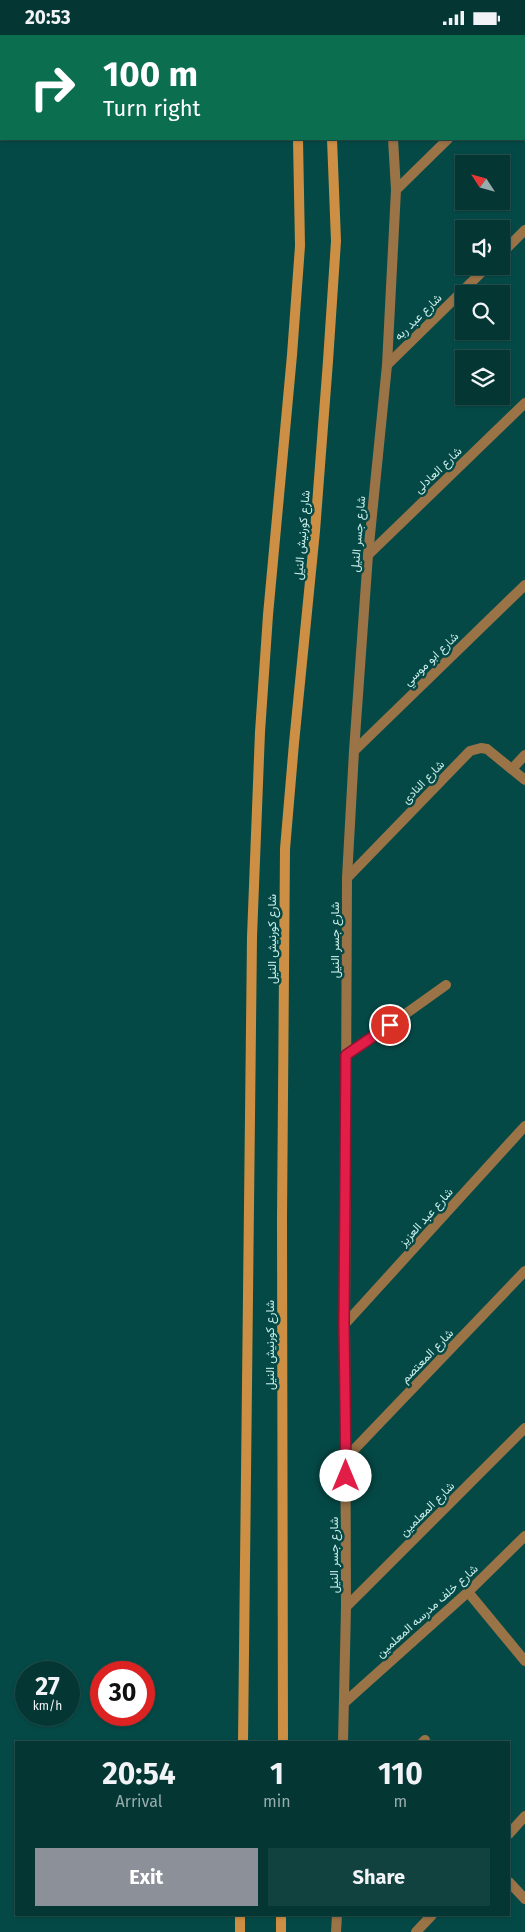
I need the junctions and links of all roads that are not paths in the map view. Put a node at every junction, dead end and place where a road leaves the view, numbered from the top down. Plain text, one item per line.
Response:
1 (298, 140) edge
2 (332, 140) edge
3 (393, 140) edge
4 (447, 140) edge
5 (396, 190) junction
6 (525, 230) edge
7 (510, 245) edge
8 (479, 275) edge
9 (387, 365) junction
10 (525, 403) edge
11 (368, 555) junction
12 (525, 585) edge
13 (354, 751) junction
14 (525, 755) edge
15 (512, 769) junction
16 (525, 780) edge
17 (347, 878) junction
18 (446, 985) dead end
19 (346, 1055) junction
20 (525, 1126) edge
21 (525, 1271) edge
22 (344, 1324) junction
23 (525, 1429) edge
24 (346, 1457) junction
25 (525, 1536) edge
26 (468, 1592) junction
27 (346, 1607) junction
28 (525, 1661) edge
29 (344, 1703) junction
30 (243, 1741) edge
31 (283, 1741) edge
32 (343, 1741) edge
33 (525, 1816) edge
34 (510, 1833) edge
35 (510, 1883) edge
36 (525, 1899) edge
37 (240, 1916) edge
38 (281, 1916) edge
39 (336, 1916) edge
40 (431, 1916) edge
41 (240, 1932) edge
42 (281, 1932) edge
43 (336, 1932) edge
44 (416, 1932) edge

1 - 30 main road, شارع كورنيش النيل
2 - 31 main road, شارع كورنيش النيل
3 - 5 street, شارع جسر النيل
4 - 5 street
5 - 9 street, شارع جسر النيل
6 - 7 street
8 - 9 street, شارع عبد ربه
9 - 11 street, شارع جسر النيل
10 - 11 street, شارع العادلى
11 - 13 street, شارع جسر النيل
12 - 13 street, شارع ابو موسي
13 - 17 street, شارع جسر النيل
14 - 15 street
15 - 16 street, شارع النادى
15 - 17 street, شارع النادى
17 - 19 street, شارع جسر النيل
18 - 19 street
19 - 22 street, شارع جسر النيل
20 - 22 street, شارع عبد العزيز
21 - 24 street, شارع المعتصم
22 - 24 street, شارع جسر النيل
23 - 27 street, شارع المعلمين
24 - 27 street, شارع جسر النيل
25 - 26 street, شارع خلف مدرسه المعلمين
26 - 28 street
26 - 29 street, شارع خلف مدرسه المعلمين
27 - 29 street, شارع جسر النيل
29 - 32 street, شارع جسر النيل
33 - 34 street
35 - 36 street
37 - 41 main road
38 - 42 main road
39 - 43 street
40 - 44 street

